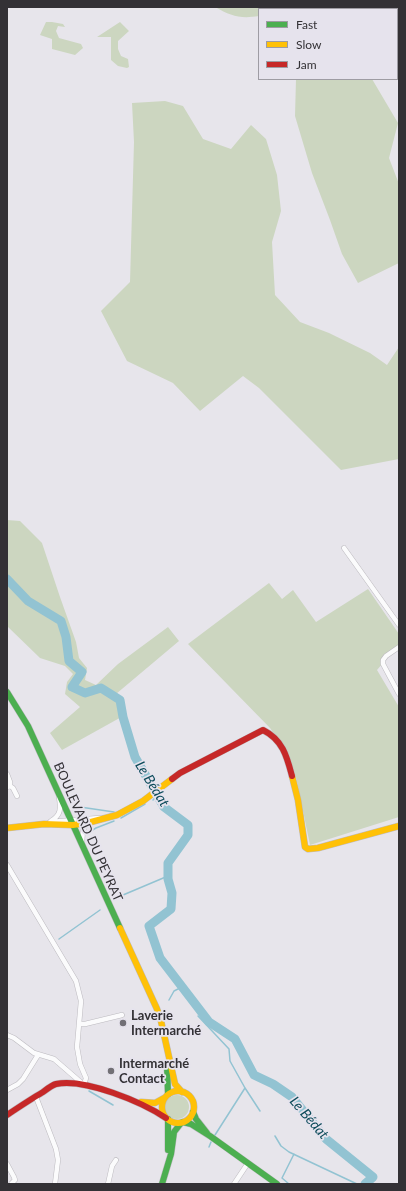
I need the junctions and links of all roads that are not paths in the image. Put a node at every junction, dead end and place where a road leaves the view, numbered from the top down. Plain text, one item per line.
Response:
1 (344, 548) dead end
2 (399, 625) edge
3 (399, 647) edge
4 (7, 692) edge
5 (399, 694) edge
6 (7, 774) edge
7 (9, 786) edge
8 (58, 791) junction
9 (17, 796) dead end
10 (107, 818) junction
11 (72, 822) junction
12 (47, 823) junction
13 (87, 823) junction
14 (399, 826) edge
15 (7, 828) edge
16 (82, 844) junction
17 (7, 865) edge
18 (145, 983) junction
19 (122, 1015) dead end
20 (79, 1024) junction
21 (7, 1035) edge
22 (38, 1055) junction
23 (84, 1085) junction
24 (7, 1090) edge
25 (182, 1092) junction
26 (166, 1096) junction
27 (36, 1097) junction
28 (137, 1101) junction
29 (193, 1112) junction
30 (7, 1115) edge
31 (167, 1118) junction
32 (182, 1122) junction
33 (210, 1136) junction
34 (116, 1160) dead end
35 (248, 1163) junction
36 (7, 1164) edge
37 (164, 1177) junction
38 (11, 1184) edge
39 (55, 1184) edge
40 (108, 1184) edge
41 (162, 1184) edge
42 (234, 1184) edge
43 (277, 1184) edge

1 - 2 street
3 - 5 street
4 - 8 main road, BOULEVARD DU PEYRAT
6 - 7 street
7 - 9 street
8 - 11 main road, BOULEVARD DU PEYRAT
8 - 12 street
10 - 11 street
10 - 13 main road
10 - 14 main road
11 - 12 main road
11 - 13 main road
11 - 16 main road, BOULEVARD DU PEYRAT
12 - 15 main road
13 - 16 street
16 - 18 main road, BOULEVARD DU PEYRAT
17 - 20 street
18 - 25 main road, BOULEVARD DU PEYRAT
18 - 26 main road, BOULEVARD DU PEYRAT
19 - 20 street
20 - 23 street
21 - 22 street
22 - 23 street
22 - 24 street
23 - 27 main road
23 - 28 main road
25 - 26 main road
25 - 29 main road
26 - 28 main road
26 - 31 main road
27 - 30 main road
27 - 39 street
28 - 31 main road
29 - 32 main road
29 - 33 main road
31 - 32 main road
31 - 37 main road
32 - 33 main road
32 - 37 main road
33 - 35 main road
34 - 40 street
35 - 42 street
35 - 43 main road
36 - 38 street
37 - 41 main road

